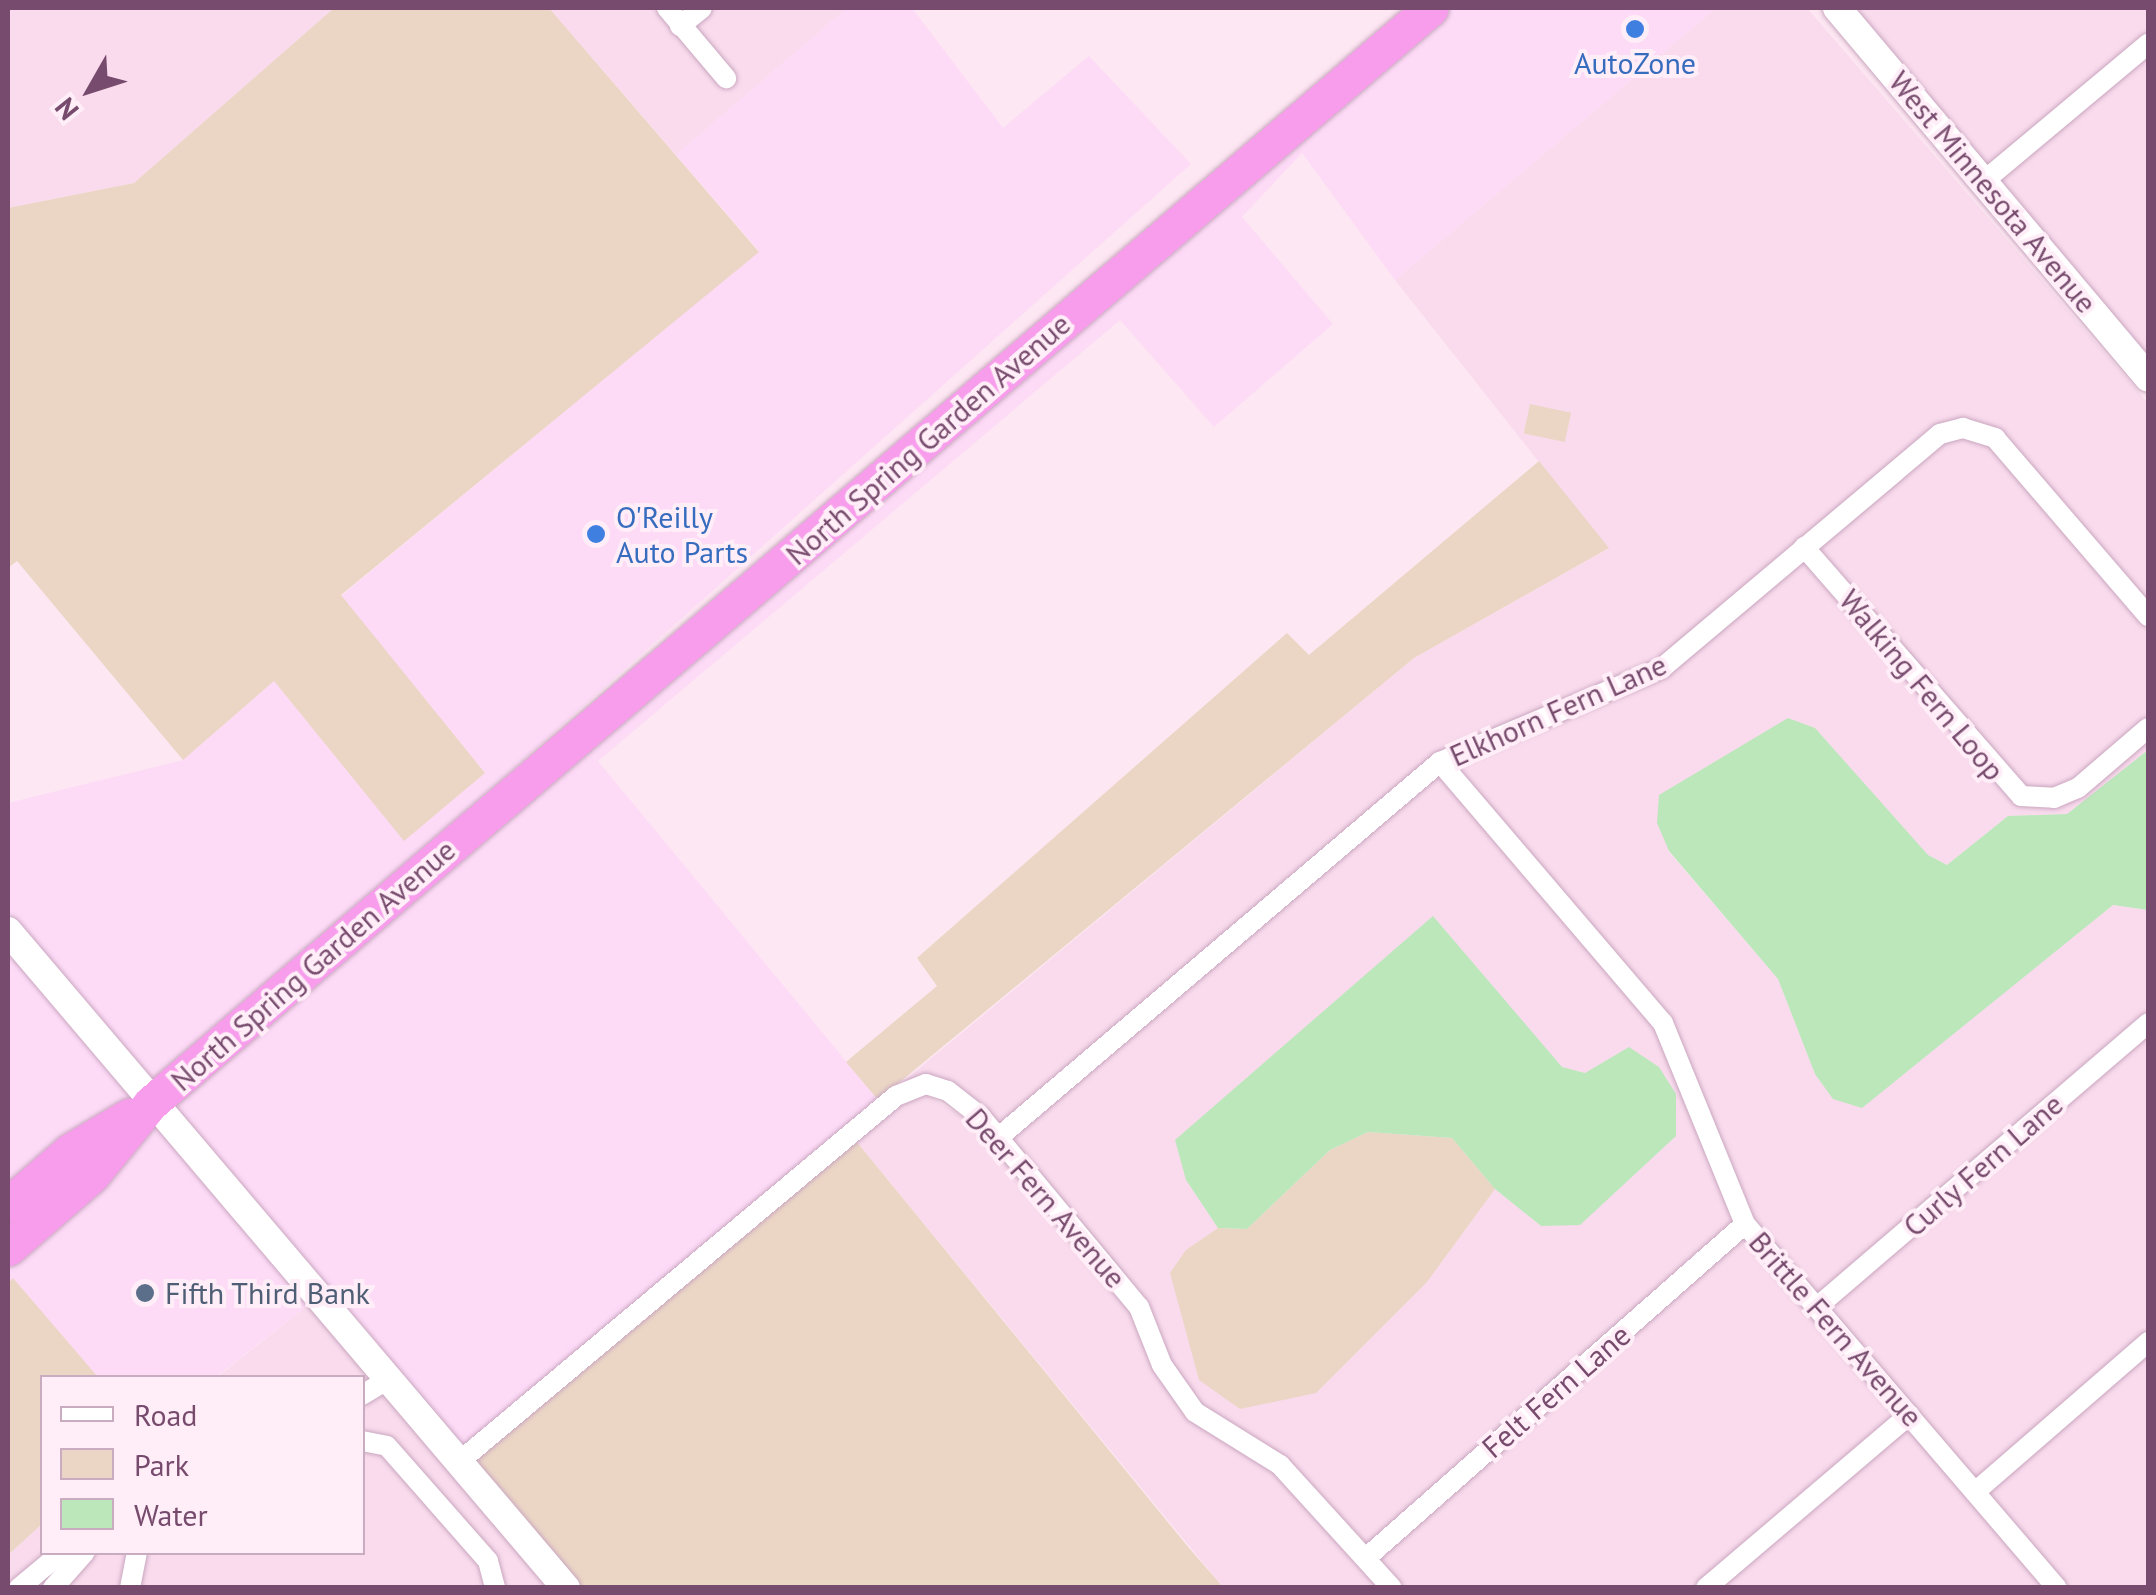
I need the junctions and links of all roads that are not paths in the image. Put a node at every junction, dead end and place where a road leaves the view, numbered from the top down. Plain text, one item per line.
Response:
1 (667, 8) edge
2 (702, 8) edge
3 (1431, 8) edge
4 (1836, 8) edge
5 (680, 26) junction
6 (2148, 44) edge
7 (726, 78) dead end
8 (1984, 180) junction
9 (2148, 377) edge
10 (1804, 546) junction
11 (2148, 616) edge
12 (2148, 728) edge
13 (1440, 762) junction
14 (8, 931) edge
15 (2148, 1023) edge
16 (151, 1103) junction
17 (999, 1137) junction
18 (8, 1204) edge
19 (1746, 1224) junction
20 (8, 1248) edge
21 (1817, 1307) junction
22 (2148, 1342) edge
23 (390, 1378) junction
24 (365, 1393) edge
25 (1909, 1415) junction
26 (365, 1442) edge
27 (460, 1461) junction
28 (1975, 1492) junction
29 (59, 1555) edge
30 (82, 1555) edge
31 (136, 1555) edge
32 (1366, 1558) junction
33 (32, 1584) edge
34 (52, 1588) edge
35 (130, 1588) edge
36 (495, 1588) edge
37 (566, 1588) edge
38 (1392, 1588) edge
39 (1706, 1588) edge
40 (2056, 1588) edge

1 - 5 street
2 - 5 street
3 - 16 highway, North Spring Garden Avenue
4 - 8 street, West Minnesota Avenue
5 - 7 street
6 - 8 street
8 - 9 street, West Minnesota Avenue
10 - 11 street, Elkhorn Fern Lane
10 - 12 street, Walking Fern Loop
10 - 13 street, Elkhorn Fern Lane
13 - 17 street, Elkhorn Fern Lane
13 - 19 street, Brittle Fern Avenue
14 - 16 street
15 - 21 street, Curly Fern Lane
16 - 18 highway, North Spring Garden Avenue
16 - 20 highway, North Spring Garden Avenue
16 - 23 street
17 - 27 street, Deer Fern Avenue
17 - 32 street, Deer Fern Avenue
19 - 21 street, Brittle Fern Avenue
19 - 32 street, Felt Fern Lane
21 - 25 street, Brittle Fern Avenue
22 - 28 street
23 - 24 street
23 - 27 street
25 - 28 street, Brittle Fern Avenue
25 - 39 street
26 - 36 street
27 - 37 street
28 - 40 street, Brittle Fern Avenue
29 - 33 street
30 - 34 street
31 - 35 street
32 - 38 street, Deer Fern Avenue

